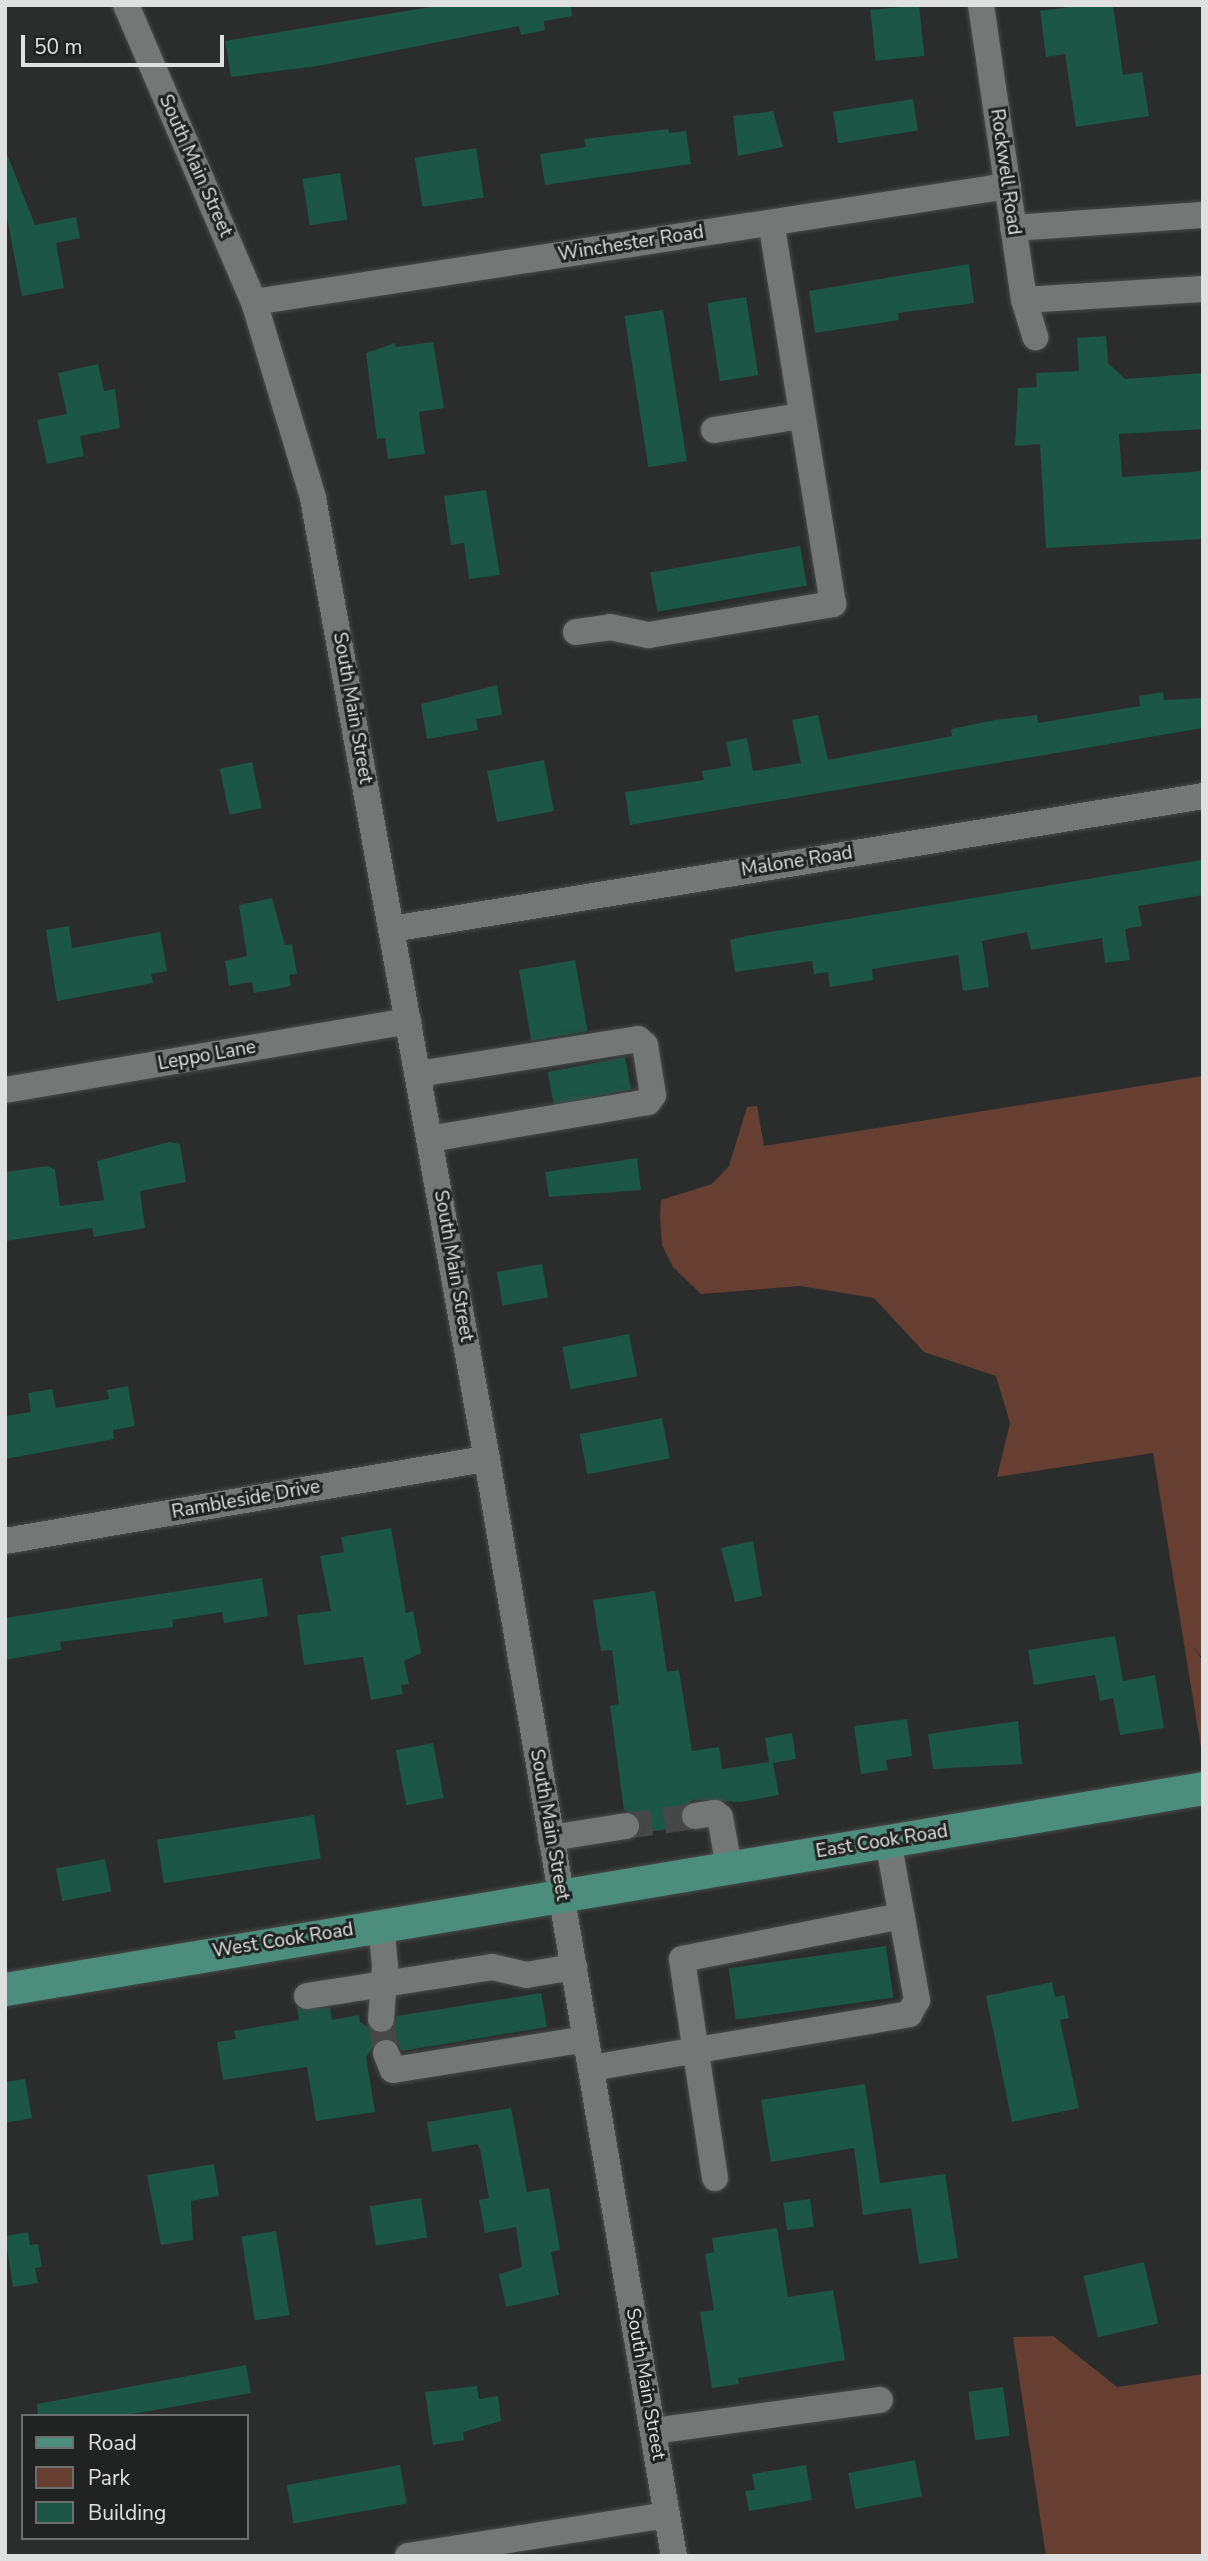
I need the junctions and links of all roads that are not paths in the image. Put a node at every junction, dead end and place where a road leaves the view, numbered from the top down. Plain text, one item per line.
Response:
1 (126, 5) edge
2 (981, 5) edge
3 (1008, 186) junction
4 (1203, 215) edge
5 (771, 223) junction
6 (1013, 229) junction
7 (1203, 289) edge
8 (1024, 300) junction
9 (254, 302) junction
10 (1035, 337) dead end
11 (800, 416) junction
12 (714, 430) dead end
13 (576, 632) dead end
14 (1203, 796) edge
15 (392, 929) junction
16 (408, 1021) junction
17 (418, 1074) junction
18 (5, 1090) edge
19 (430, 1139) junction
20 (487, 1459) junction
21 (5, 1541) edge
22 (1203, 1787) edge
23 (695, 1815) tunnel mouth
24 (626, 1826) tunnel mouth
25 (551, 1838) junction
26 (888, 1841) junction
27 (729, 1867) junction
28 (561, 1893) junction
29 (902, 1916) junction
30 (381, 1925) junction
31 (574, 1967) junction
32 (383, 1984) junction
33 (5, 1989) edge
34 (307, 1996) dead end
35 (381, 2019) tunnel mouth
36 (586, 2039) junction
37 (694, 2051) junction
38 (386, 2053) dead end
39 (591, 2068) junction
40 (715, 2178) dead end
41 (880, 2400) dead end
42 (653, 2431) junction
43 (667, 2515) junction
44 (408, 2556) edge
45 (674, 2556) edge

1 - 9 street, South Main Street
2 - 3 street, Rockwell Road
3 - 5 street, Winchester Road
3 - 6 street, Rockwell Road
4 - 6 street
5 - 9 street, Winchester Road
5 - 11 street
6 - 8 street, Rockwell Road
7 - 8 street
8 - 10 street, Rockwell Road
9 - 15 street, South Main Street
11 - 12 street
11 - 13 street
14 - 15 street, Malone Road
15 - 16 street, South Main Street
16 - 17 street, South Main Street
16 - 18 street, Leppo Lane
17 - 19 street, South Main Street
17 - 19 street
19 - 20 street, South Main Street
20 - 21 street, Rambleside Drive
20 - 25 street, South Main Street
22 - 26 main road, East Cook Road
23 - 27 street
24 - 25 street
25 - 28 street, South Main Street
26 - 27 main road, East Cook Road
26 - 29 street
27 - 28 main road, East Cook Road
28 - 30 main road, West Cook Road
28 - 31 street, South Main Street
29 - 37 street
29 - 37 street
30 - 32 street
30 - 33 main road, West Cook Road
31 - 32 street
31 - 36 street, South Main Street
32 - 34 street
32 - 35 street
36 - 38 street
36 - 39 street, South Main Street
37 - 39 street
37 - 40 street
39 - 42 street, South Main Street
41 - 42 street
42 - 43 street, South Main Street
43 - 44 street
43 - 45 street, South Main Street

